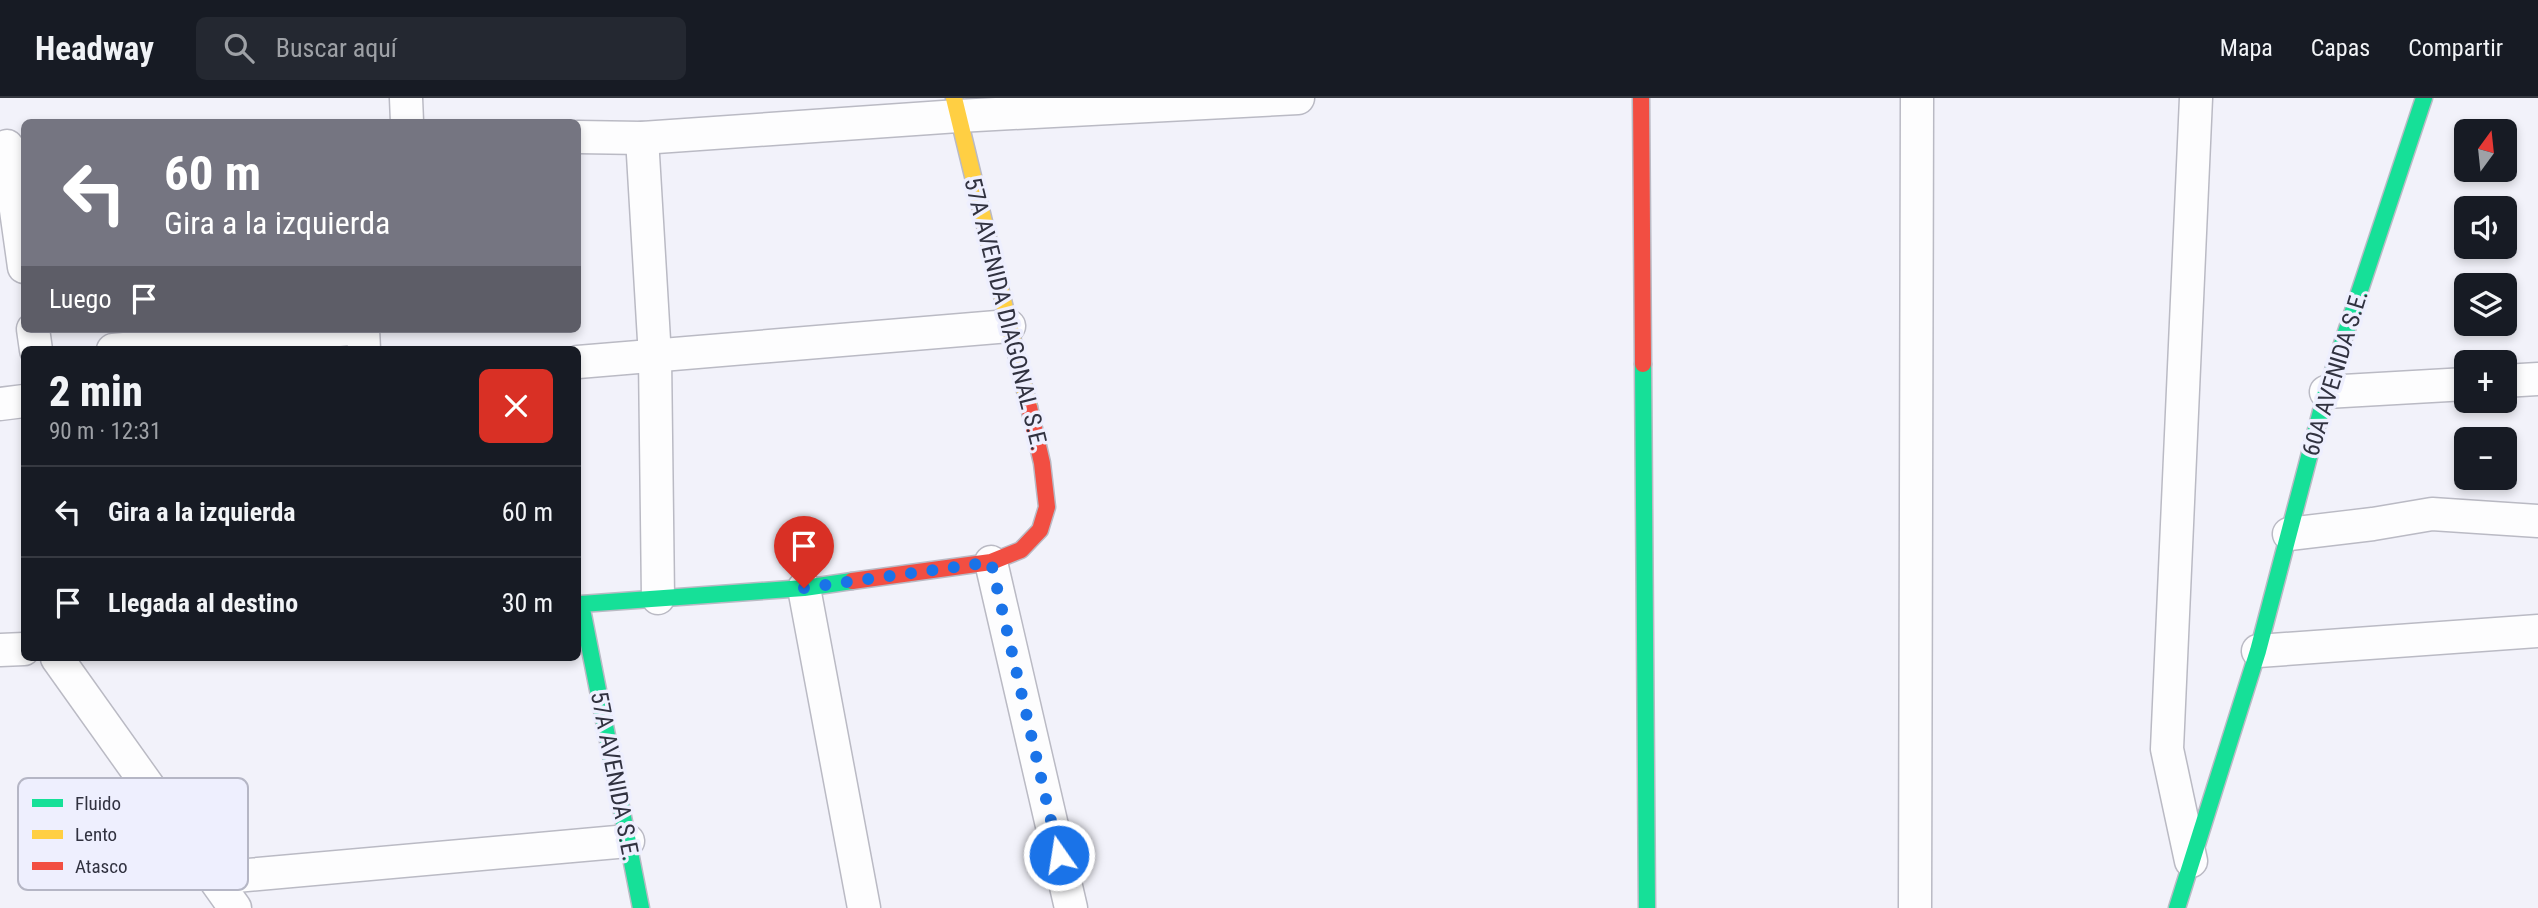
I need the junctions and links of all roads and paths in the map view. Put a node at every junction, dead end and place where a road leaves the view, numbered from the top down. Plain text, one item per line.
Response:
1 (406, 98) edge
2 (1298, 98) edge
3 (1641, 98) edge
4 (1917, 98) edge
5 (2196, 98) edge
6 (2424, 98) edge
7 (956, 107) edge
8 (407, 119) edge
9 (581, 137) edge
10 (642, 138) junction
11 (11, 146) edge
12 (21, 239) edge
13 (1009, 326) junction
14 (305, 333) edge
15 (158, 346) edge
16 (655, 357) junction
17 (581, 362) edge
18 (2538, 379) edge
19 (2517, 380) edge
20 (2454, 385) edge
21 (2326, 392) junction
22 (21, 401) edge
23 (0, 404) edge
24 (2538, 521) edge
25 (2289, 534) junction
26 (991, 562) junction
27 (804, 588) junction
28 (658, 598) junction
29 (581, 604) edge
30 (581, 614) edge
31 (2538, 631) edge
32 (21, 649) edge
33 (0, 650) edge
34 (2258, 651) junction
35 (59, 661) edge
36 (143, 778) edge
37 (628, 841) junction
38 (2191, 861) junction
39 (248, 875) edge
40 (222, 890) edge
41 (235, 908) edge
42 (641, 908) edge
43 (864, 908) edge
44 (1071, 908) edge
45 (1647, 908) edge
46 (1915, 908) edge
47 (2177, 908) edge

1 - 8 street
2 - 7 street
3 - 45 street
4 - 46 street
5 - 38 street
6 - 21 street, 60A AVENIDA S.E.
7 - 10 street
7 - 13 street, 57A AVENIDA DIAGONAL S.E.
9 - 10 street
10 - 16 street
11 - 12 street
13 - 16 street
13 - 26 street, 57A AVENIDA DIAGONAL S.E.
14 - 15 street
16 - 17 street
16 - 28 street
18 - 19 street
20 - 21 street
21 - 25 street, 60A AVENIDA S.E.
22 - 23 street
24 - 25 street
25 - 34 street, 60A AVENIDA S.E.
26 - 27 street
26 - 44 street
27 - 28 street
27 - 43 street
28 - 29 street
30 - 37 street, 57A AVENIDA S.E.
31 - 34 street
32 - 33 street
34 - 38 street, 60A AVENIDA S.E.
35 - 36 street
37 - 39 street
37 - 42 street, 57A AVENIDA S.E.
38 - 47 street, 60A AVENIDA S.E.
40 - 41 street

